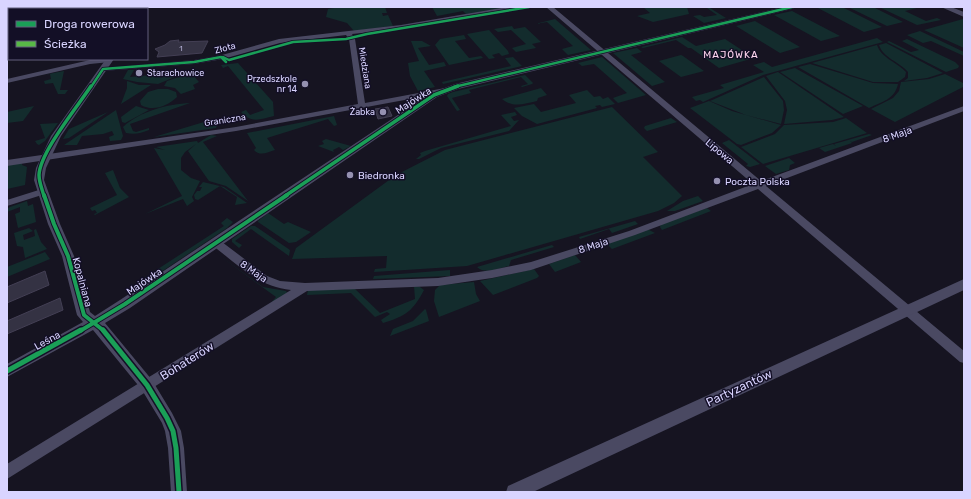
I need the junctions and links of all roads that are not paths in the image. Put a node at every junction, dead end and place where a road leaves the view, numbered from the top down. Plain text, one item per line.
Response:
1 (518, 7) edge
2 (549, 7) edge
3 (792, 7) edge
4 (945, 7) edge
5 (964, 15) edge
6 (349, 34) junction
7 (603, 52) junction
8 (110, 60) edge
9 (103, 70) junction
10 (7, 81) edge
11 (445, 90) junction
12 (408, 97) junction
13 (424, 102) junction
14 (362, 105) junction
15 (964, 108) edge
16 (44, 157) junction
17 (7, 162) edge
18 (760, 185) junction
19 (42, 192) junction
20 (7, 203) edge
21 (216, 242) junction
22 (964, 284) edge
23 (305, 287) junction
24 (907, 311) junction
25 (94, 323) junction
26 (964, 358) edge
27 (7, 371) edge
28 (147, 385) junction
29 (7, 472) edge
30 (179, 492) edge
31 (514, 492) edge

1 - 6 street, Złota
2 - 7 street, Lipowa
3 - 7 street, Majówka
4 - 5 street
6 - 9 street, Złota
6 - 14 street, Miedziana
7 - 11 street, Majówka
7 - 18 street, Lipowa
8 - 9 street, Kopalniana
8 - 10 street, Kopalniana
9 - 16 street, Kopalniana
11 - 12 street, Graniczna
11 - 13 street, Majówka
12 - 13 street, Graniczna
12 - 14 street, Graniczna
13 - 21 street, Majówka
14 - 16 street, Graniczna
15 - 18 street, 8 Maja
16 - 17 street
16 - 19 street, Kopalniana
18 - 23 street, 8 Maja
18 - 24 street, Lipowa
19 - 20 street
19 - 25 street, Kopalniana
21 - 23 street, 8 Maja
21 - 25 street, Majówka
22 - 24 street, Partyzantów
23 - 28 street, Bohaterów
24 - 26 street, Lipowa
24 - 31 street, Partyzantów
25 - 27 street, Leśna
25 - 28 street, Kopalniana
28 - 29 street, Bohaterów
28 - 30 street, Kopalniana

